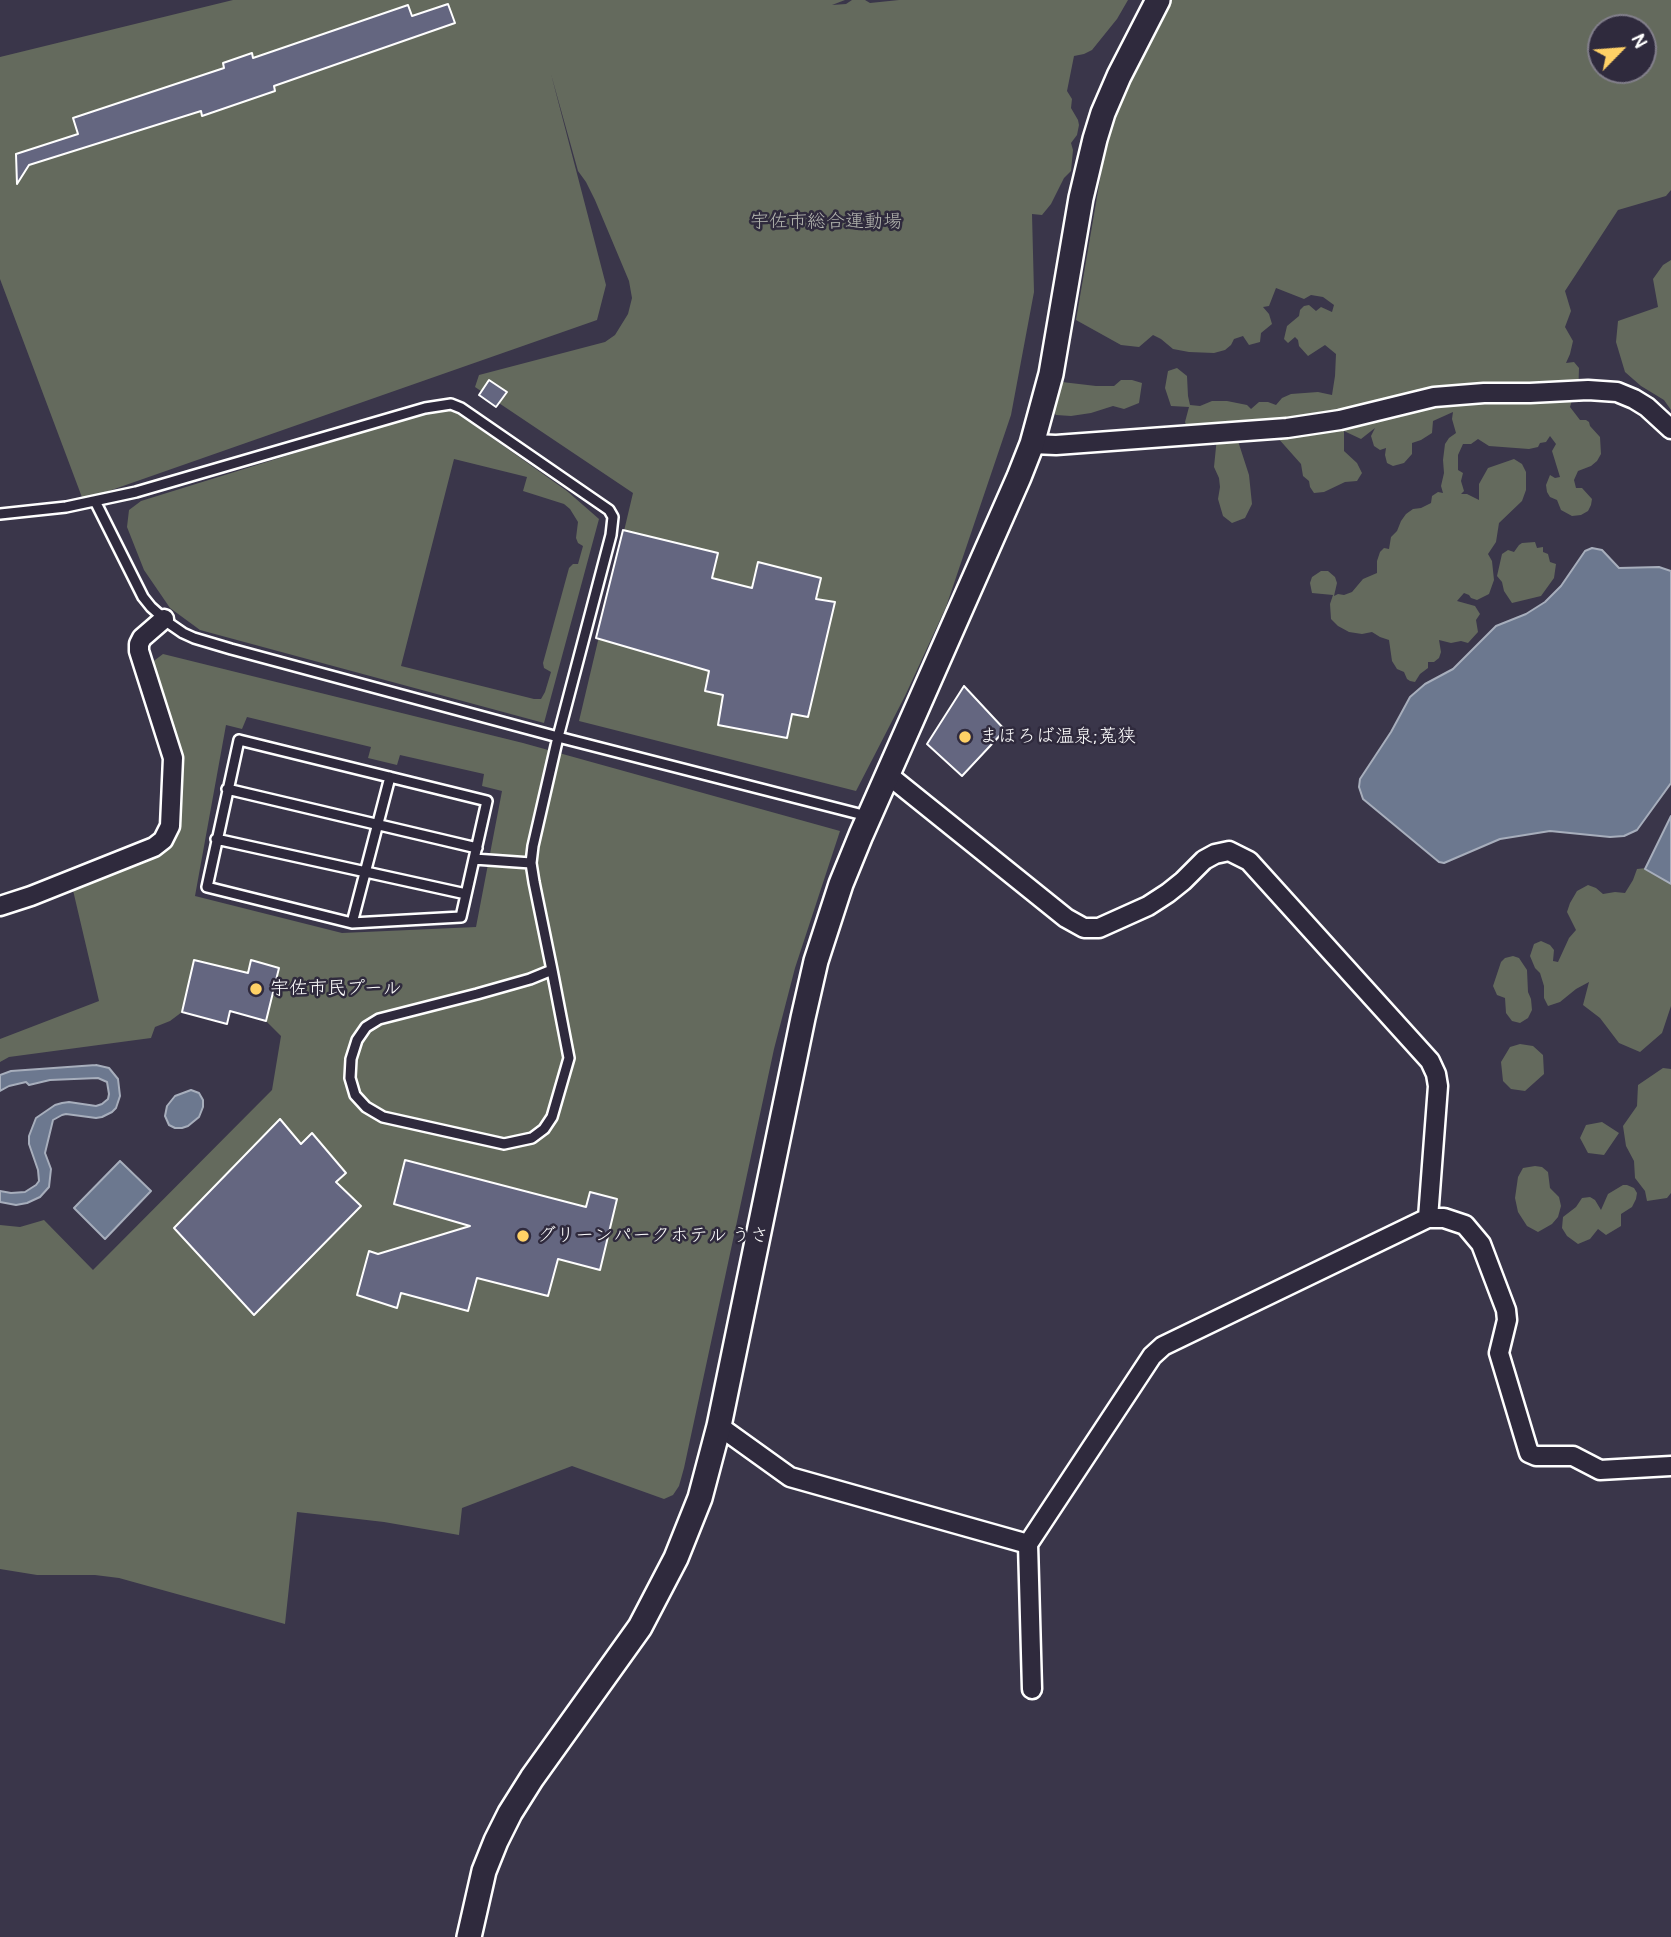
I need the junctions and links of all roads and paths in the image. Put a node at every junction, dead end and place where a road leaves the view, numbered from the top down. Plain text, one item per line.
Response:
1 (1158, 0) edge
2 (1671, 429) edge
3 (1032, 444) junction
4 (95, 501) junction
5 (0, 514) edge
6 (164, 619) junction
7 (558, 737) junction
8 (887, 774) junction
9 (390, 777) junction
10 (227, 789) junction
11 (868, 817) junction
12 (378, 825) junction
13 (216, 839) junction
14 (477, 848) junction
15 (474, 859) junction
16 (531, 863) junction
17 (365, 872) junction
18 (466, 894) junction
19 (0, 906) edge
20 (352, 923) junction
21 (552, 970) junction
22 (1428, 1218) junction
23 (719, 1426) junction
24 (1671, 1466) edge
25 (1028, 1544) junction
26 (1031, 1689) dead end
27 (469, 1937) edge

1 - 3 street
2 - 3 street
3 - 8 street
4 - 5 lane
4 - 6 lane
4 - 7 lane
6 - 7 lane
6 - 19 street
7 - 11 lane
7 - 16 lane
8 - 11 street
8 - 22 street
9 - 10 lane
9 - 12 lane
9 - 14 lane
10 - 12 lane
10 - 13 lane
11 - 23 street
12 - 14 lane
12 - 17 lane
13 - 17 lane
13 - 20 lane
14 - 15 lane
15 - 16 lane
15 - 18 lane
16 - 21 lane
17 - 18 lane
17 - 20 lane
18 - 20 lane
21 - 21 lane
22 - 24 street
22 - 25 street
23 - 25 street
23 - 27 street
25 - 26 street

